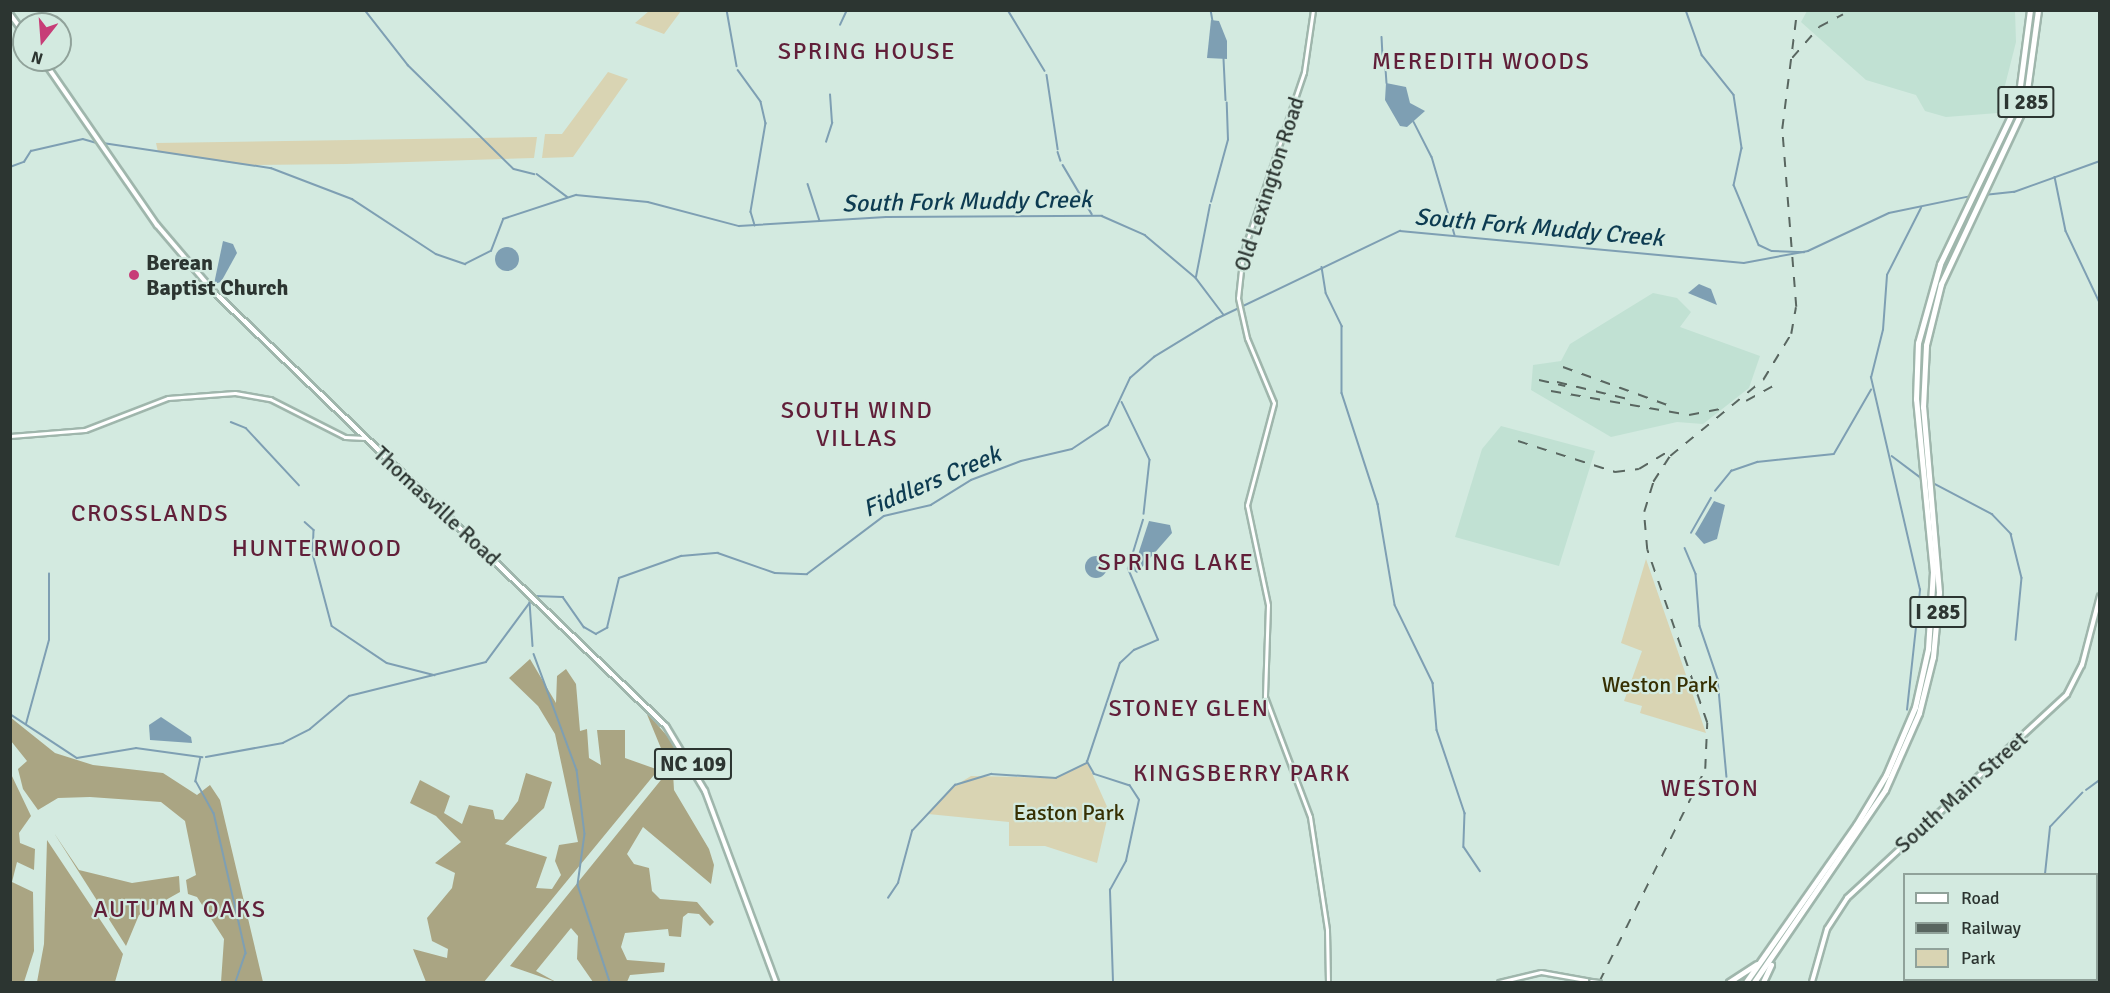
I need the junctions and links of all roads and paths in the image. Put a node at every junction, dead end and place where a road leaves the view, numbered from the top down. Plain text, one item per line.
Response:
1 (1313, 10) edge
2 (2030, 10) edge
3 (2038, 10) edge
4 (51, 72) edge
5 (10, 436) edge
6 (365, 438) junction
7 (2100, 596) edge
8 (1780, 948) junction
9 (1769, 952) junction
10 (776, 982) edge
11 (1328, 982) edge
12 (1499, 982) edge
13 (1599, 982) edge
14 (1729, 982) edge
15 (1746, 982) edge
16 (1754, 982) edge
17 (1763, 982) edge
18 (1812, 982) edge

1 - 11 street, Old Lexington Road
2 - 9 highway, I 285
3 - 8 highway, I 285
4 - 6 main road, Thomasville Road / NC 109
5 - 6 street
6 - 10 main road, Thomasville Road / NC 109
7 - 18 main road, South Main Street
8 - 16 highway, I 285
8 - 17 highway
9 - 14 highway
9 - 15 highway, I 285
12 - 13 street, bridge

